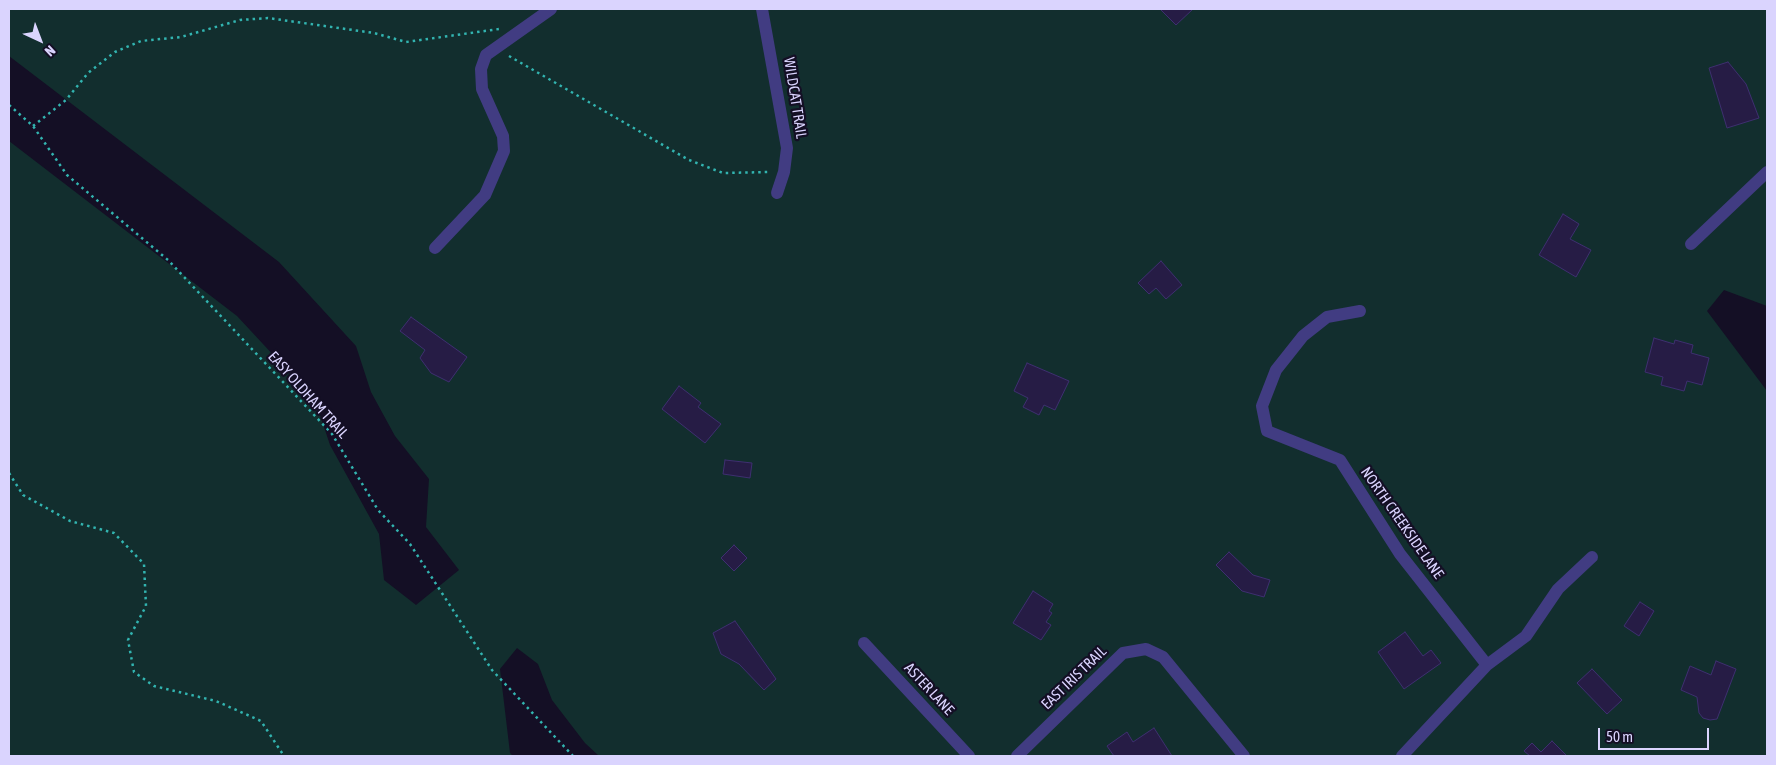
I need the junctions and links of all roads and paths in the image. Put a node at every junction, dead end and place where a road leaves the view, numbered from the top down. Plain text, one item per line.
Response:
1 (551, 9) edge
2 (762, 9) edge
3 (524, 26) junction
4 (494, 47) junction
5 (9, 105) edge
6 (33, 126) junction
7 (784, 172) junction
8 (1767, 172) edge
9 (777, 193) dead end
10 (1691, 244) dead end
11 (435, 248) dead end
12 (1360, 311) dead end
13 (9, 473) edge
14 (1592, 557) dead end
15 (864, 643) dead end
16 (1488, 665) junction
17 (284, 756) edge
18 (573, 756) edge
19 (970, 756) edge
20 (1017, 756) edge
21 (1244, 756) edge
22 (1402, 756) edge

1 - 3 street
2 - 7 street, WILDCAT TRAIL
3 - 4 street
3 - 6 path
4 - 7 path
4 - 11 street
5 - 6 path, EASY OLDHAM TRAIL
6 - 18 path, EASY OLDHAM TRAIL
7 - 9 street, WILDCAT TRAIL
8 - 10 street
12 - 16 street, NORTH CREEKSIDE LANE
13 - 17 path
14 - 16 street
15 - 19 street, ASTER LANE
16 - 22 street
20 - 21 street, EAST IRIS TRAIL

